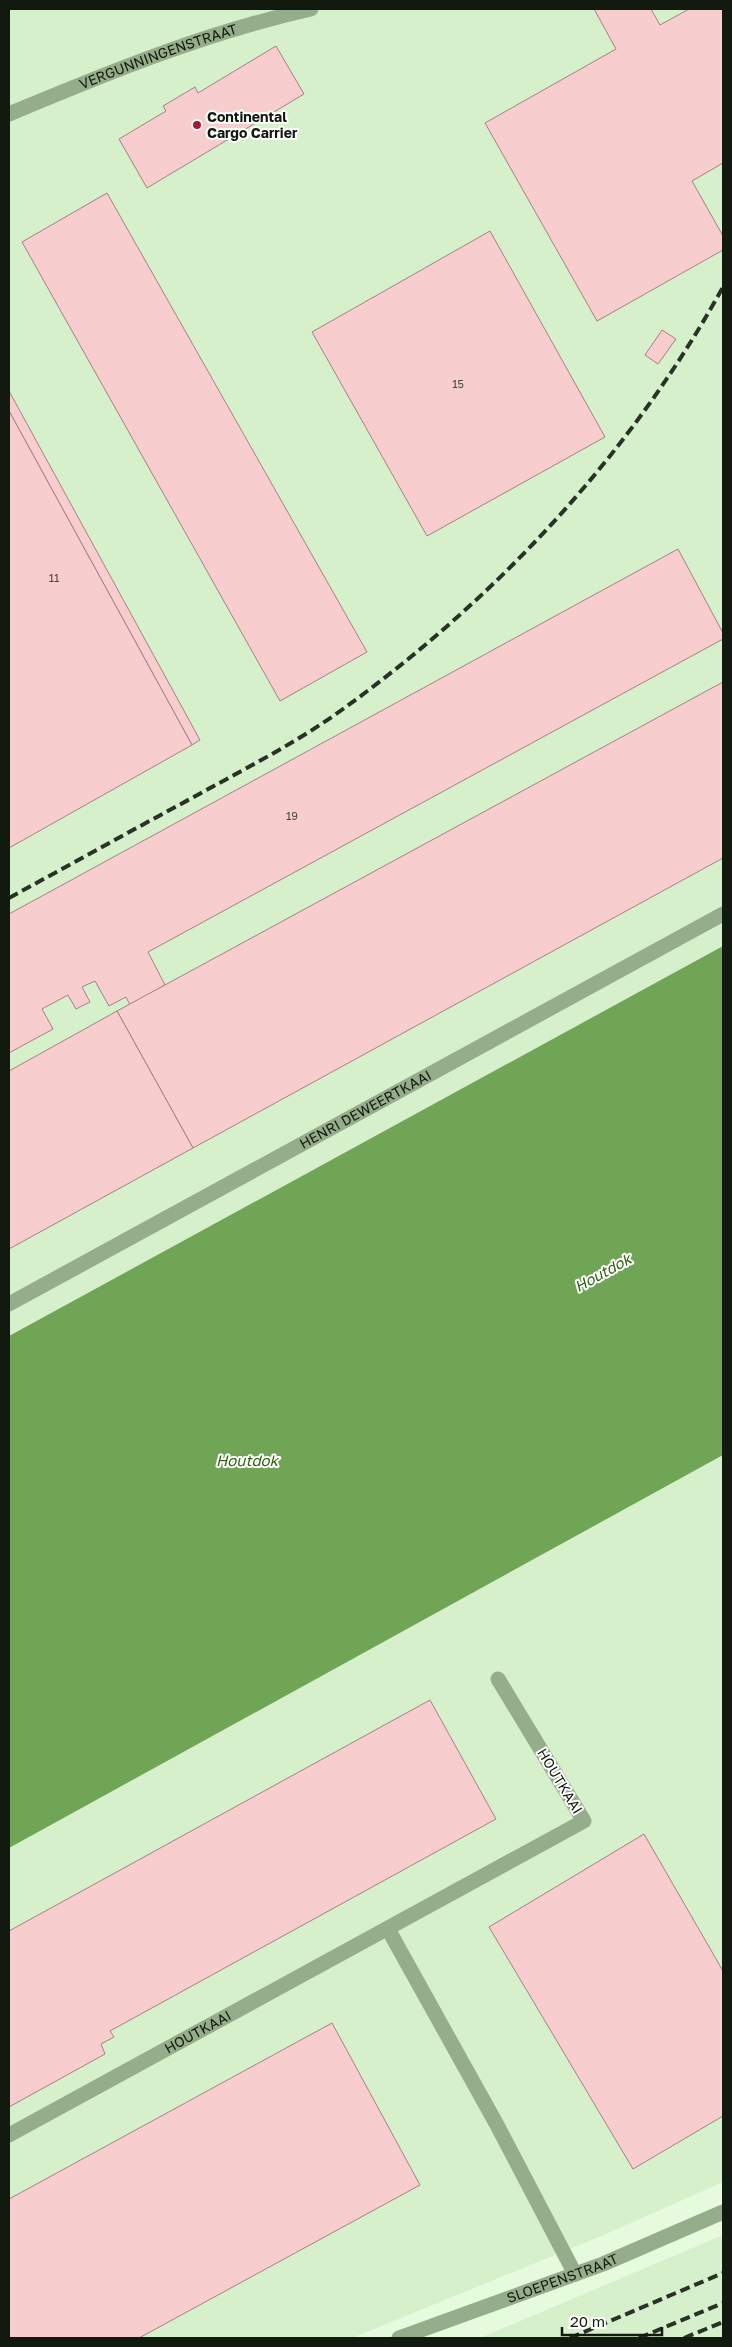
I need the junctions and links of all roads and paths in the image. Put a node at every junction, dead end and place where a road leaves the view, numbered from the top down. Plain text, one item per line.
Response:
1 (311, 9) edge
2 (9, 114) edge
3 (723, 914) edge
4 (9, 1304) edge
5 (498, 1679) dead end
6 (388, 1929) junction
7 (9, 2135) edge
8 (723, 2212) edge
9 (575, 2274) junction
10 (399, 2338) edge

1 - 2 street, VERGUNNINGENSTRAAT
3 - 4 street, HENRI DEWEERTKAAI
5 - 6 street, HOUTKAAI
6 - 7 street, HOUTKAAI
6 - 9 street
8 - 9 street, SLOEPENSTRAAT
9 - 10 street, SLOEPENSTRAAT

